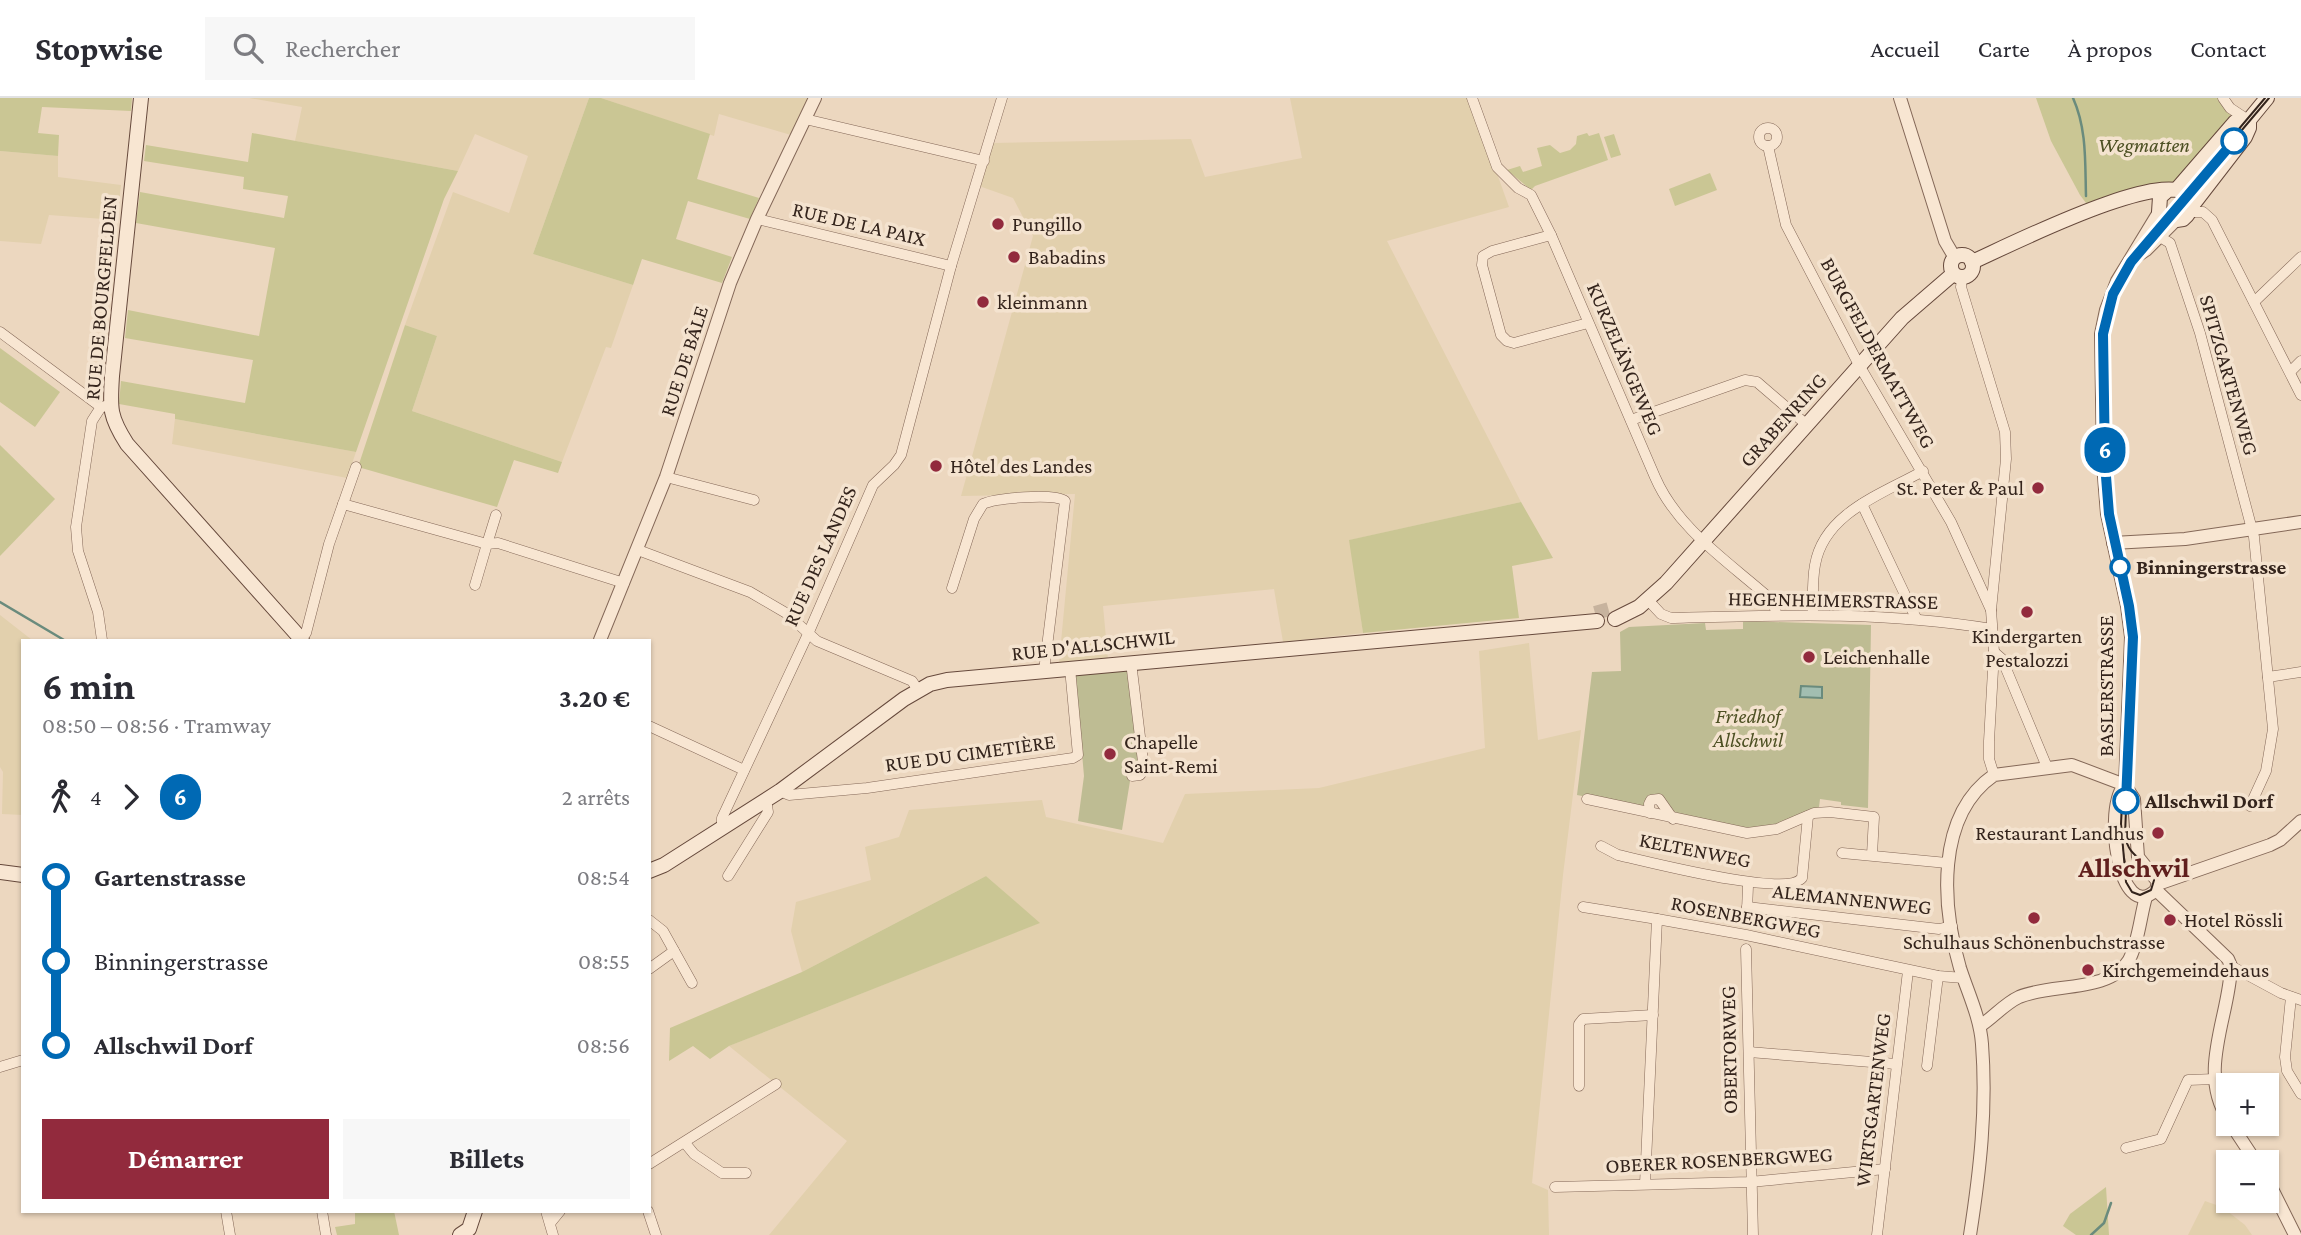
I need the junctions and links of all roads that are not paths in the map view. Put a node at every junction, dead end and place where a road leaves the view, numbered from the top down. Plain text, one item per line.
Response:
1 (141, 98) edge
2 (815, 98) edge
3 (1002, 98) edge
4 (1472, 98) edge
5 (1900, 98) edge
6 (2223, 98) edge
7 (2267, 98) edge
8 (805, 119) junction
9 (2249, 120) junction
10 (1768, 146) dead end
11 (984, 161) junction
12 (2172, 189) junction
13 (2132, 197) junction
14 (2190, 209) junction
15 (2159, 210) junction
16 (757, 219) junction
17 (2174, 222) junction
18 (1551, 235) junction
19 (2160, 237) junction
20 (2301, 257) edge
21 (1955, 258) junction
22 (2131, 260) junction
23 (1972, 262) junction
24 (951, 266) junction
25 (1957, 276) junction
26 (2254, 302) junction
27 (1588, 323) junction
28 (0, 332) edge
29 (2301, 361) edge
30 (1859, 365) junction
31 (2290, 372) junction
32 (2301, 395) edge
33 (106, 406) junction
34 (1631, 420) junction
35 (1807, 425) junction
36 (356, 467) dead end
37 (1923, 471) junction
38 (666, 477) junction
39 (754, 500) dead end
40 (343, 504) junction
41 (1863, 504) junction
42 (495, 515) dead end
43 (2301, 522) edge
44 (2253, 530) junction
45 (1704, 541) junction
46 (2113, 543) junction
47 (487, 544) junction
48 (638, 550) junction
49 (624, 583) junction
50 (475, 585) dead end
51 (952, 588) dead end
52 (1648, 600) junction
53 (1992, 610) junction
54 (1614, 613) tunnel mouth
55 (1776, 614) junction
56 (1813, 614) junction
57 (1592, 618) tunnel mouth
58 (1916, 618) junction
59 (1992, 629) junction
60 (808, 634) junction
61 (102, 639) edge
62 (301, 639) edge
63 (303, 639) edge
64 (600, 639) edge
65 (1994, 652) junction
66 (1131, 662) junction
67 (1070, 668) junction
68 (1044, 671) junction
69 (2301, 672) edge
70 (2268, 677) junction
71 (918, 690) junction
72 (651, 727) edge
73 (2047, 767) junction
74 (744, 770) junction
75 (1994, 775) junction
76 (1132, 776) dead end
77 (2125, 785) junction
78 (780, 791) junction
79 (766, 799) junction
80 (1587, 799) dead end
81 (2250, 806) dead end
82 (1650, 813) junction
83 (1808, 816) junction
84 (1673, 819) junction
85 (2301, 821) edge
86 (722, 827) junction
87 (1601, 846) dead end
88 (1842, 853) dead end
89 (1872, 855) junction
90 (1947, 863) junction
91 (651, 871) edge
92 (0, 872) edge
93 (21, 875) edge
94 (728, 876) dead end
95 (1748, 886) dead end
96 (2153, 890) junction
97 (1583, 906) dead end
98 (1657, 919) junction
99 (651, 922) edge
100 (1952, 926) junction
101 (1746, 949) dead end
102 (674, 951) junction
103 (2231, 966) junction
104 (651, 967) edge
105 (1908, 971) junction
106 (1938, 976) junction
107 (1964, 978) junction
108 (692, 982) dead end
109 (2296, 999) edge
110 (1653, 1015) junction
111 (1980, 1026) junction
112 (1749, 1052) junction
113 (21, 1061) edge
114 (1895, 1064) junction
115 (1927, 1066) dead end
116 (0, 1068) edge
117 (2215, 1079) junction
118 (776, 1084) dead end
119 (1579, 1086) dead end
120 (2216, 1088) edge
121 (2301, 1094) edge
122 (685, 1143) junction
123 (2126, 1148) dead end
124 (651, 1163) edge
125 (1885, 1169) junction
126 (746, 1173) dead end
127 (1750, 1182) junction
128 (1645, 1184) junction
129 (1555, 1187) dead end
130 (2279, 1203) edge
131 (226, 1213) edge
132 (322, 1213) edge
133 (474, 1213) edge
134 (547, 1213) edge
135 (558, 1213) edge
136 (649, 1213) edge
137 (551, 1222) junction
138 (467, 1233) edge
139 (230, 1235) edge
140 (326, 1235) edge
141 (553, 1235) edge
142 (656, 1235) edge
143 (1753, 1235) edge
144 (1877, 1235) edge
145 (1970, 1235) edge
146 (2295, 1235) edge

1 - 33 main road, RUE DE BOURGFELDEN
2 - 8 street, RUE DE BÂLE
3 - 11 street, RUE DES LANDES
4 - 18 street, KURZELÄNGEWEG
5 - 21 street
6 - 9 street
7 - 9 main road
8 - 11 street
8 - 16 street, RUE DE BÂLE
9 - 12 main road
9 - 14 main road
10 - 30 street, BURGFELDERMATTWEG
11 - 24 street, RUE DES LANDES
12 - 13 main road
12 - 14 main road
12 - 15 main road
13 - 15 main road
13 - 23 main road
14 - 17 main road
14 - 26 street
15 - 17 main road
15 - 22 street, BASLERSTRASSE
16 - 24 street, RUE DE LA PAIX
16 - 38 street, RUE DE BÂLE
17 - 19 street, BASLERSTRASSE
18 - 27 street, KURZELÄNGEWEG
18 - 27 street
19 - 22 street, BASLERSTRASSE
19 - 44 street, SPITZGARTENWEG
20 - 26 street
21 - 23 main road
21 - 25 main road
22 - 46 street, BASLERSTRASSE
23 - 25 main road
24 - 60 street, RUE DES LANDES
25 - 30 main road, GRABENRING
25 - 53 street
26 - 31 street
27 - 34 street, KURZELÄNGEWEG
28 - 33 street
29 - 31 street
30 - 35 main road, GRABENRING
30 - 37 street, BURGFELDERMATTWEG
31 - 32 street
33 - 61 street
33 - 62 main road, RUE DE BOURGFELDEN
34 - 35 street
34 - 45 street, KURZELÄNGEWEG
35 - 45 main road, GRABENRING
36 - 40 street
37 - 41 street
37 - 53 street, BURGFELDERMATTWEG
38 - 39 street
38 - 48 street, RUE DE BÂLE
40 - 47 street
40 - 63 street
41 - 56 street
41 - 58 street
42 - 47 street
43 - 44 street
44 - 46 street
44 - 70 street, SPITZGARTENWEG
45 - 52 main road, GRABENRING
45 - 55 street, KURZELÄNGEWEG
46 - 77 street, BASLERSTRASSE
47 - 49 street
47 - 50 street
48 - 49 street, RUE DE BÂLE
48 - 60 street
49 - 64 street, RUE DE BÂLE
51 - 68 street
52 - 54 main road, GRABENRING
52 - 55 street, HEGENHEIMERSTRASSE
53 - 59 street
55 - 56 street, HEGENHEIMERSTRASSE
56 - 58 street, HEGENHEIMERSTRASSE
57 - 66 main road, RUE D'ALLSCHWIL
58 - 59 street, HEGENHEIMERSTRASSE
59 - 65 street
60 - 71 street
60 - 74 street, RUE DES LANDES
65 - 73 street
65 - 75 street
66 - 67 main road, RUE D'ALLSCHWIL
66 - 76 street
67 - 68 main road, RUE D'ALLSCHWIL
67 - 78 street, RUE DU CIMETIÈRE
68 - 71 main road, RUE D'ALLSCHWIL
69 - 70 street
70 - 81 street, SPITZGARTENWEG
71 - 78 main road, RUE D'ALLSCHWIL
72 - 74 street
73 - 75 street
73 - 77 street
74 - 86 street, RUE DES LANDES
75 - 90 street
77 - 96 street
77 - 96 street
78 - 79 main road, RUE D'ALLSCHWIL
79 - 86 main road, RUE D'ALLSCHWIL
79 - 94 street
80 - 82 street
82 - 84 street
82 - 84 street
83 - 84 street
83 - 87 street, KELTENWEG
83 - 89 street
85 - 96 street
86 - 91 main road, RUE D'ALLSCHWIL
88 - 89 street
89 - 90 street
90 - 100 street
92 - 93 main road
95 - 100 street, ALEMANNENWEG
96 - 103 street
96 - 111 street
97 - 98 street
98 - 105 street, ROSENBERGWEG
98 - 110 street, ROSENBERGWEG
99 - 102 street
100 - 107 street
101 - 112 street, OBERTORWEG
102 - 104 street
102 - 108 street
103 - 109 street
103 - 117 street
105 - 106 street, ROSENBERGWEG
105 - 114 street, WIRTSGARTENWEG
106 - 107 street, ROSENBERGWEG
106 - 115 street
107 - 111 street
109 - 121 street
110 - 119 street
110 - 128 street, ROSENBERGWEG
111 - 145 street
112 - 114 street
112 - 127 street, OBERTORWEG
113 - 116 street
114 - 125 street, WIRTSGARTENWEG
117 - 120 street
117 - 123 street
118 - 122 street
122 - 124 street
122 - 126 street
125 - 127 street, OBERER ROSENBERGWEG
125 - 144 street, WIRTSGARTENWEG
127 - 128 street, OBERER ROSENBERGWEG
127 - 143 street, OBERTORWEG
128 - 129 street, OBERER ROSENBERGWEG
130 - 146 street
131 - 139 street
132 - 140 street
133 - 138 main road
134 - 137 street
135 - 137 street
136 - 142 street
137 - 141 street

